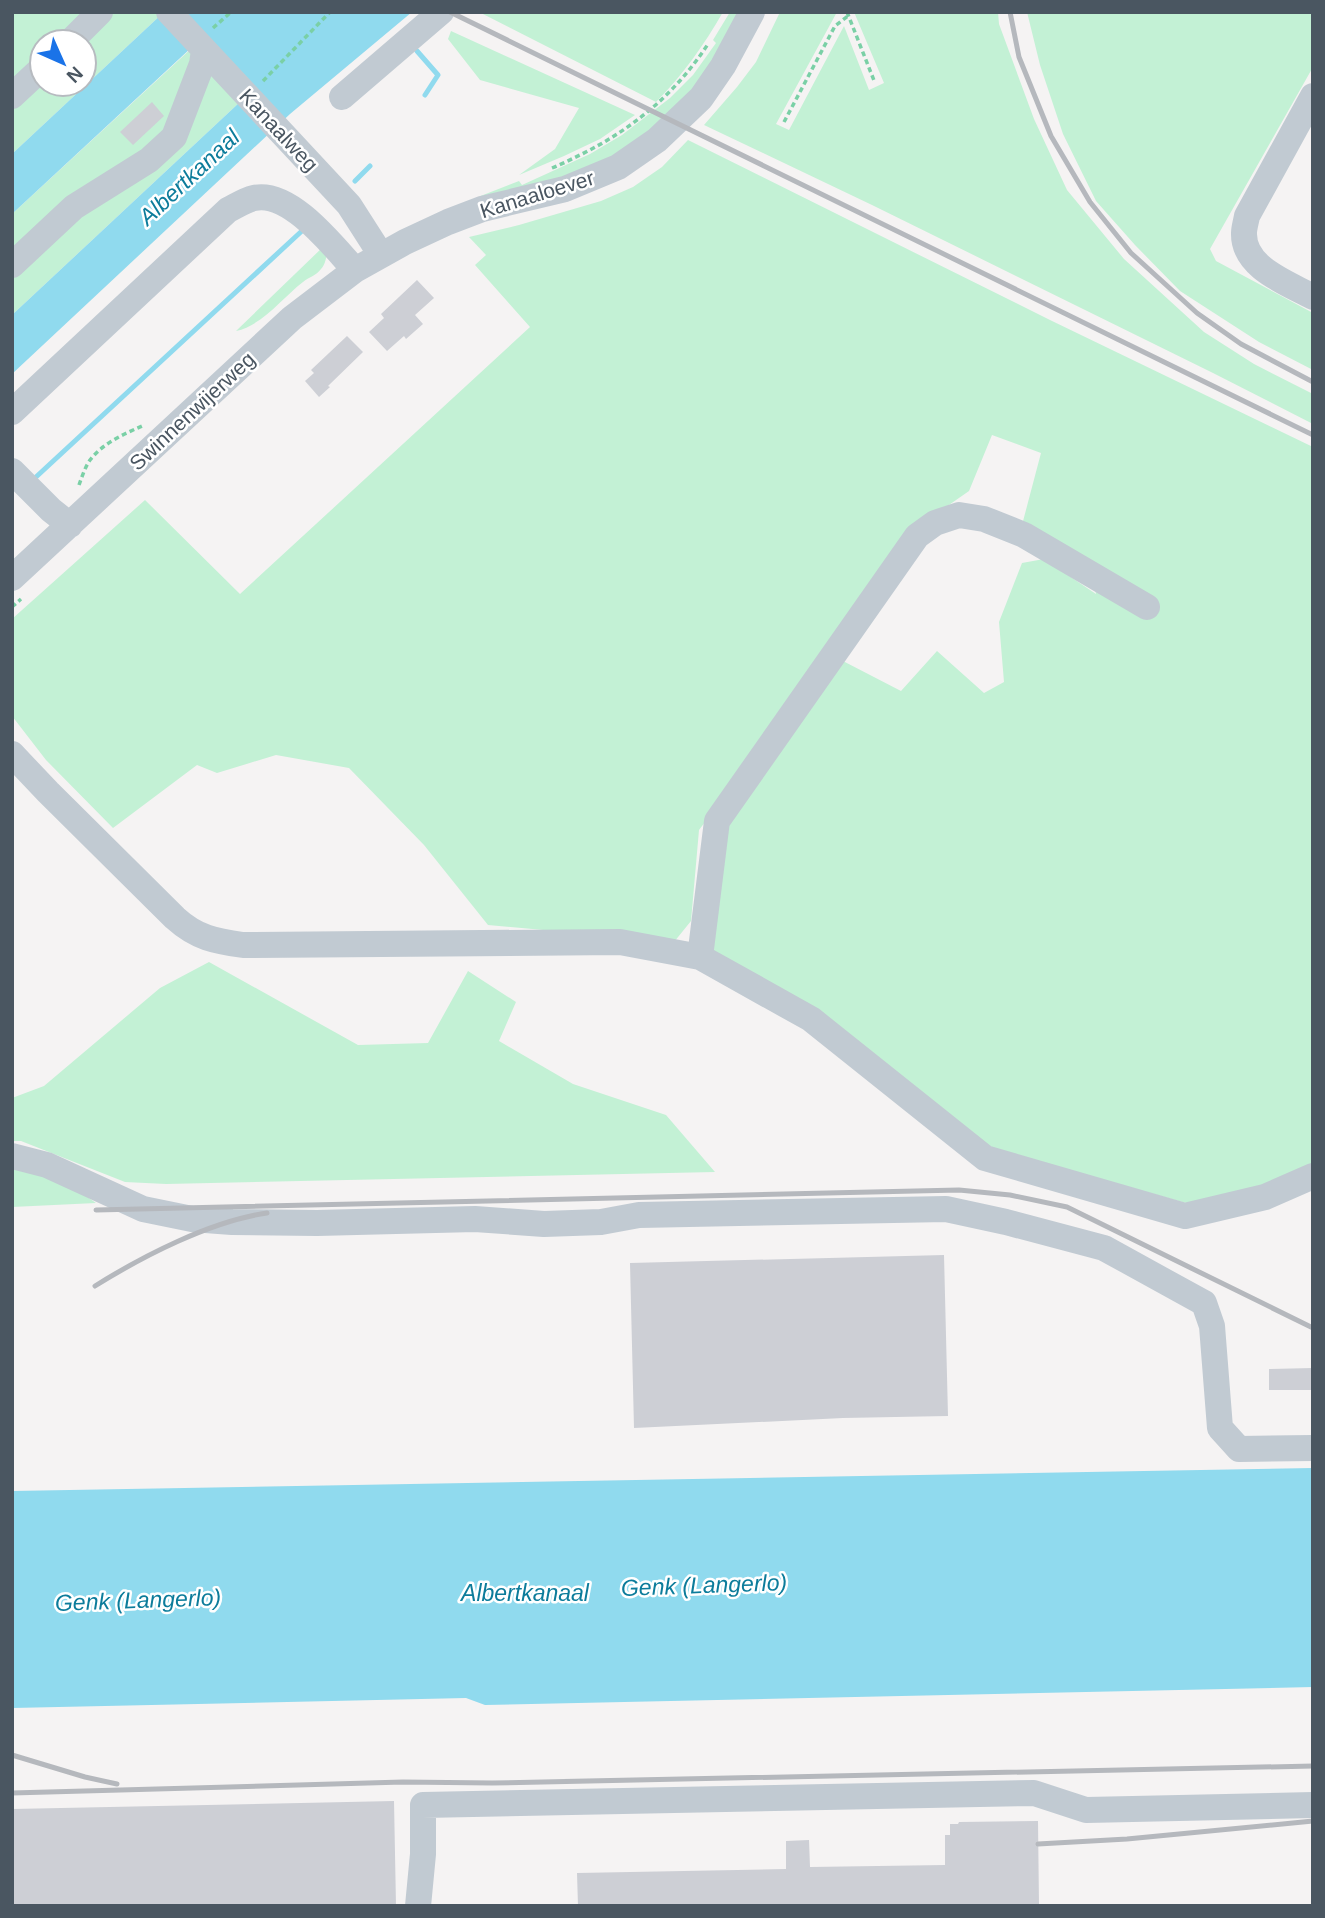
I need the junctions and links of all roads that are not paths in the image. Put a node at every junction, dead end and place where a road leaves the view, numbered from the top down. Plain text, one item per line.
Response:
1 (100, 12) edge
2 (169, 12) edge
3 (441, 12) edge
4 (752, 12) edge
5 (84, 28) edge
6 (205, 42) junction
7 (28, 81) edge
8 (12, 96) edge
9 (1313, 96) edge
10 (342, 97) dead end
11 (381, 255) junction
12 (12, 265) edge
13 (355, 270) junction
14 (1313, 297) edge
15 (12, 412) edge
16 (13, 472) edge
17 (70, 525) junction
18 (12, 578) edge
19 (1147, 607) dead end
20 (12, 754) edge
21 (700, 957) junction
22 (12, 1156) edge
23 (1313, 1176) edge
24 (1313, 1448) edge
25 (1313, 1805) edge
26 (418, 1906) edge

1 - 5 street
2 - 6 street, Kanaalweg
3 - 10 street
4 - 11 street, Kanaaloever
6 - 11 street, Kanaalweg
6 - 12 street
7 - 8 street
9 - 14 street
11 - 13 street, Swinnenwijerweg
13 - 15 street
13 - 17 street, Swinnenwijerweg
16 - 17 street
17 - 18 street, Swinnenwijerweg
19 - 21 street
20 - 21 street
21 - 23 street
22 - 24 street
25 - 26 street

